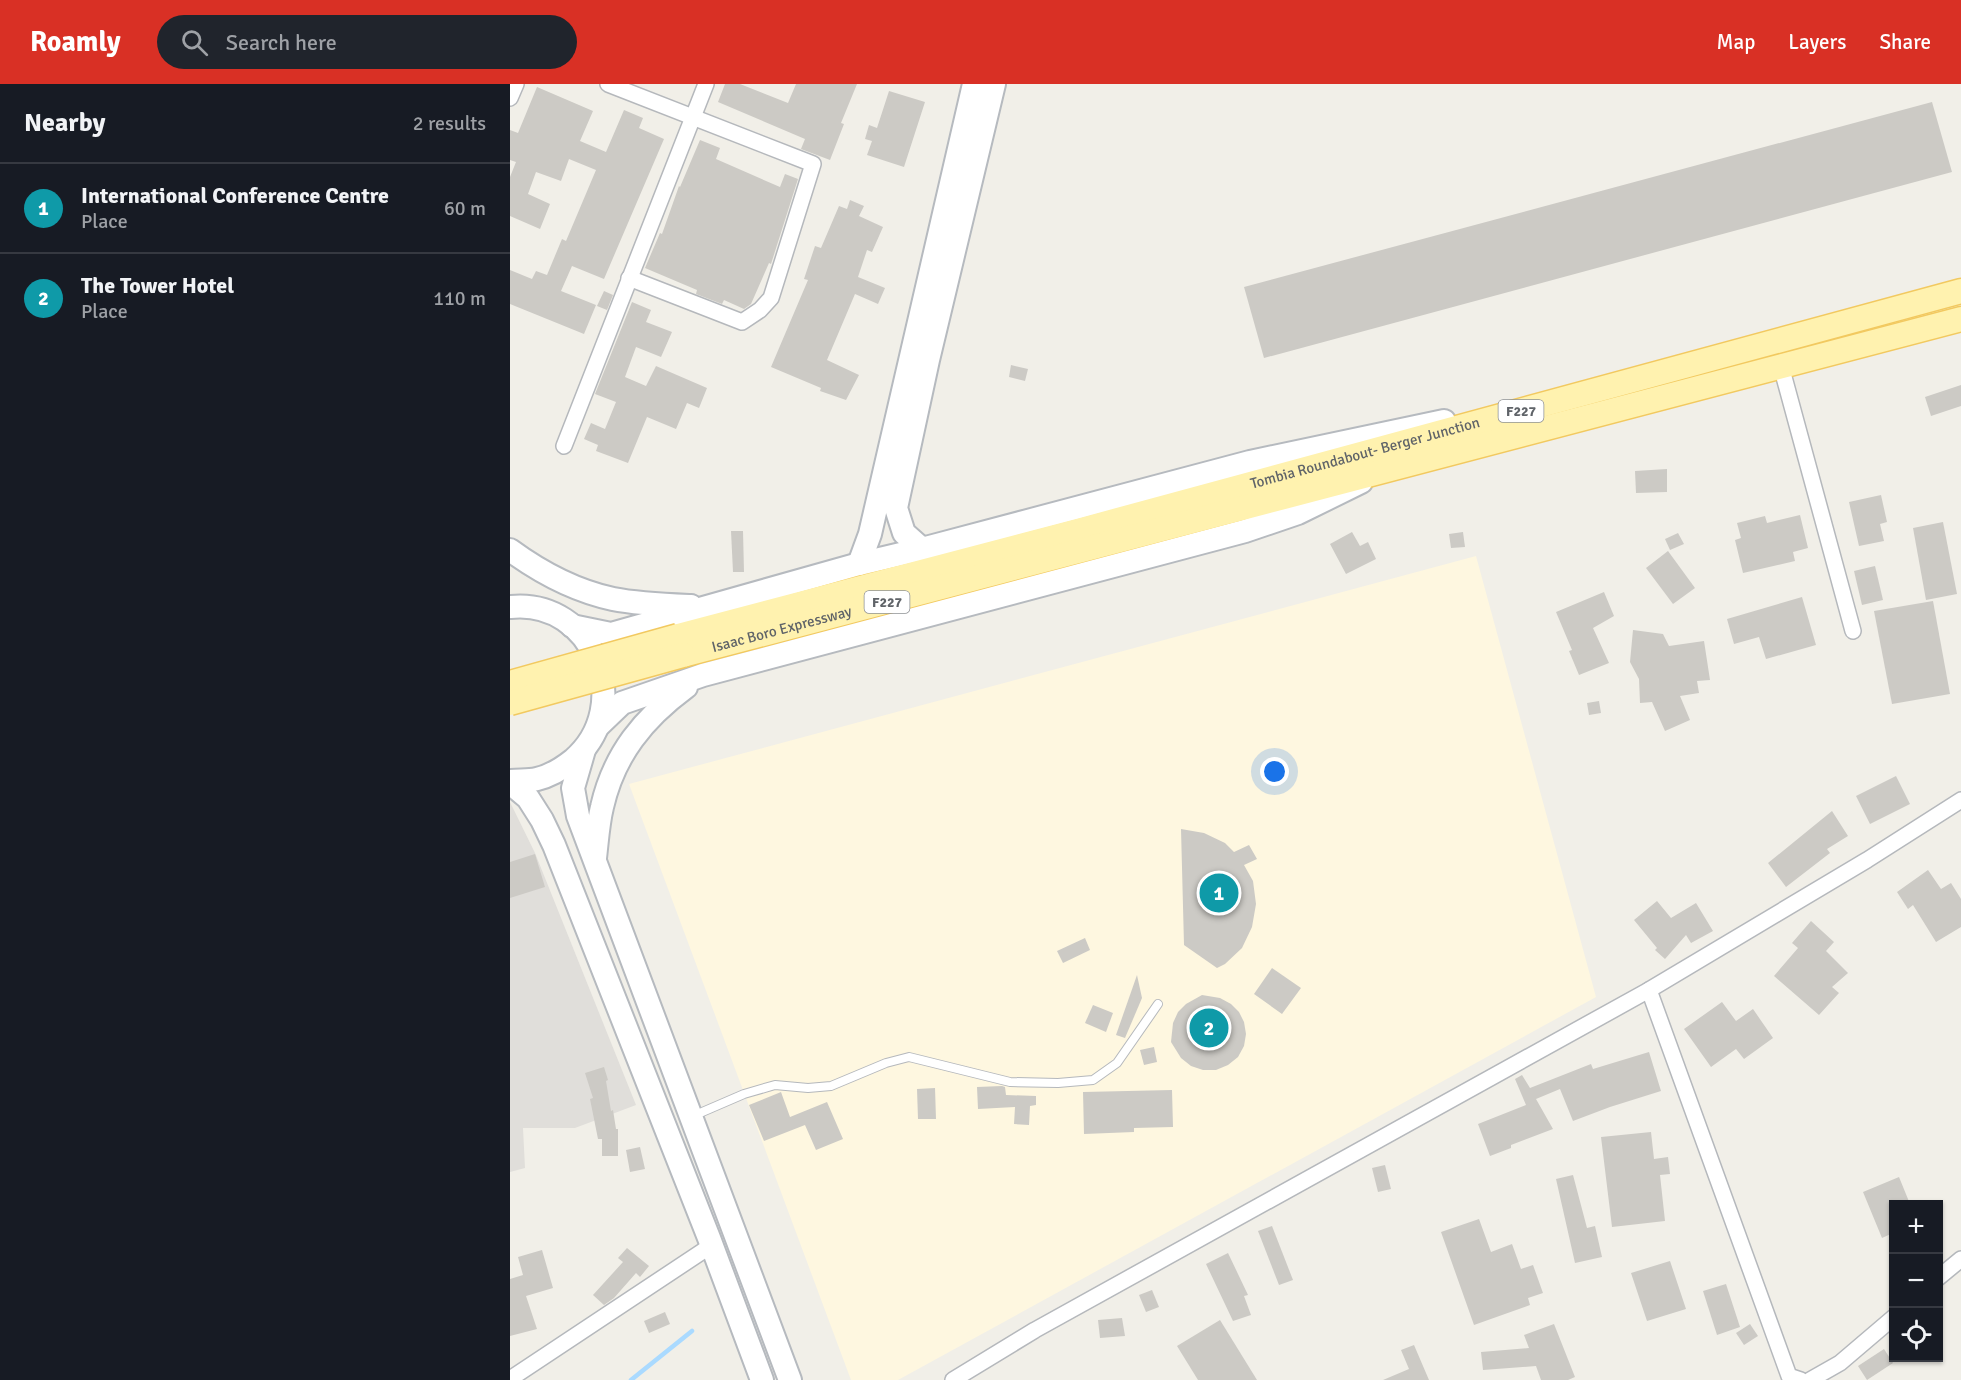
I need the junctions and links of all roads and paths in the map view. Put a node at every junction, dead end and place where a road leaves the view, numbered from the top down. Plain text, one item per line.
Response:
1 (516, 84) edge
2 (608, 84) edge
3 (706, 84) edge
4 (974, 84) edge
5 (994, 84) edge
6 (510, 98) edge
7 (693, 117) junction
8 (629, 278) junction
9 (1961, 291) edge
10 (1961, 319) edge
11 (1781, 366) junction
12 (1481, 422) junction
13 (564, 446) dead end
14 (1378, 472) junction
15 (1086, 539) junction
16 (922, 549) junction
17 (510, 550) edge
18 (859, 564) junction
19 (514, 603) edge
20 (714, 606) junction
21 (572, 626) junction
22 (1853, 630) dead end
23 (680, 646) junction
24 (703, 675) junction
25 (510, 683) edge
26 (510, 703) edge
27 (598, 726) junction
28 (584, 750) junction
29 (510, 782) edge
30 (1961, 800) edge
31 (595, 859) junction
32 (1649, 990) junction
33 (1158, 1004) dead end
34 (692, 1117) junction
35 (712, 1245) junction
36 (1961, 1259) edge
37 (1943, 1274) edge
38 (1889, 1320) edge
39 (510, 1378) edge
40 (762, 1380) edge
41 (790, 1380) edge
42 (953, 1380) edge
43 (1801, 1380) edge
44 (1810, 1380) edge

1 - 6 street
2 - 7 street
3 - 7 street
4 - 18 main road
5 - 16 main road
7 - 8 street
7 - 8 street
8 - 13 street
9 - 12 main road, Tombia Roundabout- Berger Junction / F227
10 - 11 main road, Tombia Roundabout- Berger Junction / F227
11 - 14 main road, Tombia Roundabout- Berger Junction / F227
11 - 22 street
12 - 15 main road, Tombia Roundabout- Berger Junction / F227
12 - 16 main road
14 - 15 main road, Tombia Roundabout- Berger Junction / F227
14 - 24 main road
15 - 23 main road, Isaac Boro Expressway / F227
16 - 18 main road
17 - 20 main road
18 - 20 main road
19 - 21 main road
20 - 21 main road
21 - 27 main road
23 - 25 main road, Isaac Boro Expressway / F227, bridge
23 - 26 main road, Isaac Boro Expressway / F227, bridge
24 - 27 main road
24 - 31 main road
27 - 28 main road
28 - 29 main road
28 - 31 main road
29 - 35 main road
30 - 32 street
31 - 34 main road
32 - 42 street
32 - 43 street
33 - 34 lane
34 - 41 main road
35 - 39 street
35 - 40 main road
36 - 37 street
38 - 44 street

